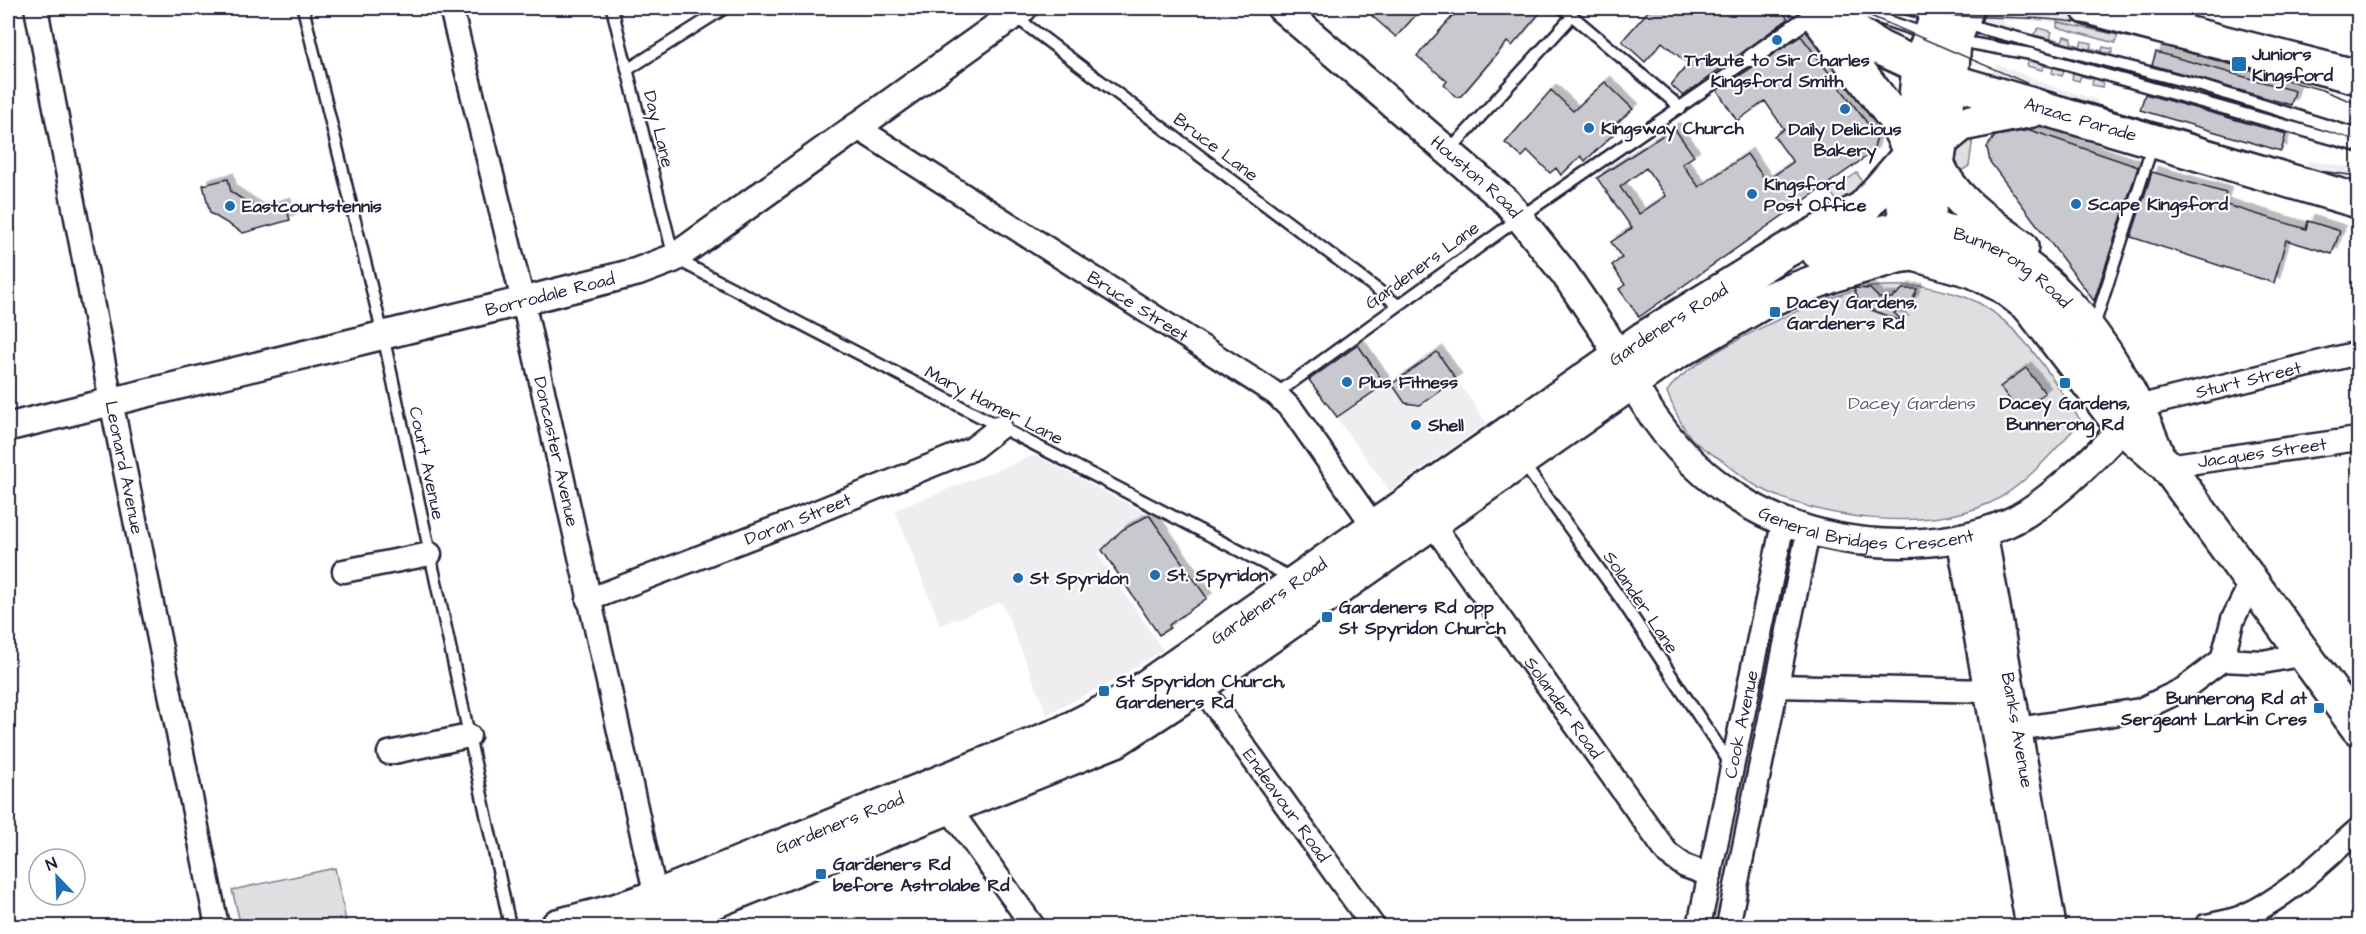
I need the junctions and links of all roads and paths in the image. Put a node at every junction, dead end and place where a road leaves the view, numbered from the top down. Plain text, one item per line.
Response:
1 (36, 8) edge
2 (303, 8) edge
3 (451, 8) edge
4 (612, 8) edge
5 (725, 8) edge
6 (1281, 8) edge
7 (1563, 8) edge
8 (1849, 8) edge
9 (2089, 8) edge
10 (2355, 8) edge
11 (1814, 9) edge
12 (1018, 11) edge
13 (2358, 19) edge
14 (1942, 20) edge
15 (2187, 20) edge
16 (1567, 22) dead end
17 (1751, 58) joint
18 (2358, 59) edge
19 (1919, 68) junction
20 (2326, 68) junction
21 (627, 70) junction
22 (2358, 76) edge
23 (1951, 81) junction
24 (1681, 108) junction
25 (2042, 108) junction
26 (858, 128) junction
27 (2358, 135) edge
28 (2154, 141) junction
29 (2358, 146) edge
30 (1449, 151) junction
31 (1929, 152) junction
32 (2358, 201) edge
33 (1521, 217) junction
34 (1916, 238) junction
35 (1785, 251) junction
36 (674, 258) junction
37 (523, 301) junction
38 (2067, 302) junction
39 (1398, 305) junction
40 (2091, 334) junction
41 (383, 335) junction
42 (2358, 353) edge
43 (1625, 369) junction
44 (1276, 394) junction
45 (111, 401) junction
46 (2131, 419) junction
47 (8, 427) edge
48 (1000, 427) junction
49 (2358, 439) edge
50 (1521, 459) junction
51 (2162, 460) junction
52 (1431, 522) junction
53 (1375, 528) junction
54 (1796, 528) junction
55 (1972, 536) junction
56 (430, 554) junction
57 (344, 571) dead end
58 (1299, 581) junction
59 (2251, 583) junction
60 (588, 600) junction
61 (2304, 654) junction
62 (2222, 660) junction
63 (1200, 686) junction
64 (1777, 686) junction
65 (1989, 691) junction
66 (2358, 728) edge
67 (2018, 729) junction
68 (469, 736) junction
69 (389, 753) dead end
70 (1732, 765) junction
71 (948, 807) junction
72 (2358, 830) edge
73 (1710, 875) junction
74 (654, 912) edge
75 (2249, 921) edge
76 (217, 927) edge
77 (510, 927) edge
78 (558, 927) edge
79 (1033, 927) edge
80 (1373, 927) edge
81 (1699, 927) edge
82 (1728, 927) edge
83 (2030, 927) edge
84 (2052, 927) edge
85 (2206, 927) edge

1 - 45 street, Leonard Avenue
2 - 41 lane, Court Avenue
3 - 37 street, Doncaster Avenue
4 - 21 lane, Day Lane
5 - 21 lane
6 - 30 street, Houston Road
7 - 24 lane
8 - 14 lane
9 - 15 main road
10 - 13 lane
11 - 17 street
11 - 19 main road, Anzac Parade
11 - 31 main road
12 - 26 street, Borrodale Road
12 - 39 lane, Bruce Lane
14 - 19 main road
14 - 23 main road
14 - 27 lane
14 - 29 lane
15 - 20 main road
16 - 30 lane
17 - 24 lane, Gardeners Lane
18 - 20 street
19 - 23 main road, Anzac Parade
19 - 31 main road
20 - 22 main road
21 - 36 lane, Day Lane
23 - 25 main road, Anzac Parade
23 - 31 main road
24 - 33 lane, Gardeners Lane
25 - 28 main road, Anzac Parade
25 - 31 main road, Gardeners Road
26 - 36 street, Borrodale Road
26 - 44 street, Bruce Street
28 - 32 main road, Anzac Parade
28 - 40 lane
30 - 33 street, Houston Road
31 - 34 main road
31 - 35 main road, Gardeners Road
31 - 38 main road
33 - 39 lane, Gardeners Lane
33 - 43 street, Houston Road
34 - 35 main road, Bunnerong Road
34 - 38 main road, Bunnerong Road
34 - 43 main road, Gardeners Road
34 - 46 main road, Bunnerong Road
35 - 43 main road, Gardeners Road
36 - 37 street, Borrodale Road
36 - 48 lane, Mary Hamer Lane
37 - 41 street, Borrodale Road
37 - 60 street, Doncaster Avenue
38 - 40 main road, Bunnerong Road
39 - 44 lane, Gardeners Lane
40 - 46 main road, Bunnerong Road
41 - 45 street, Borrodale Road
41 - 56 lane, Court Avenue
42 - 46 street, Sturt Street
43 - 50 main road, Gardeners Road
43 - 53 main road, Gardeners Road
43 - 54 street, General Bridges Crescent
44 - 53 street, Bruce Street
45 - 47 street, Borrodale Road
45 - 76 street, Leonard Avenue
46 - 51 main road, Bunnerong Road
46 - 55 street, General Bridges Crescent
48 - 58 lane, Mary Hamer Lane
48 - 60 street, Doran Street
49 - 51 street, Jacques Street
50 - 52 main road, Gardeners Road
50 - 70 lane, Solander Lane
51 - 59 main road, Bunnerong Road
52 - 63 main road, Gardeners Road
52 - 73 street, Solander Road
53 - 58 main road, Gardeners Road
54 - 55 street, General Bridges Crescent
54 - 64 street, Cook Avenue
54 - 70 street, Cook Avenue
55 - 65 street, Banks Avenue
55 - 67 street, Banks Avenue
56 - 57 street
56 - 68 lane, Court Avenue
58 - 74 main road, Gardeners Road
59 - 61 main road, Bunnerong Road
59 - 62 street
60 - 74 street, Doncaster Avenue
61 - 62 street
61 - 66 main road, Bunnerong Road
62 - 67 street
63 - 71 main road, Gardeners Road
63 - 80 street, Endeavour Road
64 - 65 street
64 - 82 street, Cook Avenue
65 - 83 street, Banks Avenue
67 - 84 street, Banks Avenue
68 - 69 street
68 - 77 lane, Court Avenue
70 - 73 street, Cook Avenue
71 - 74 main road, Gardeners Road
71 - 79 street
72 - 75 street
73 - 81 street, Cook Avenue
74 - 78 main road, Gardeners Road
75 - 85 street

